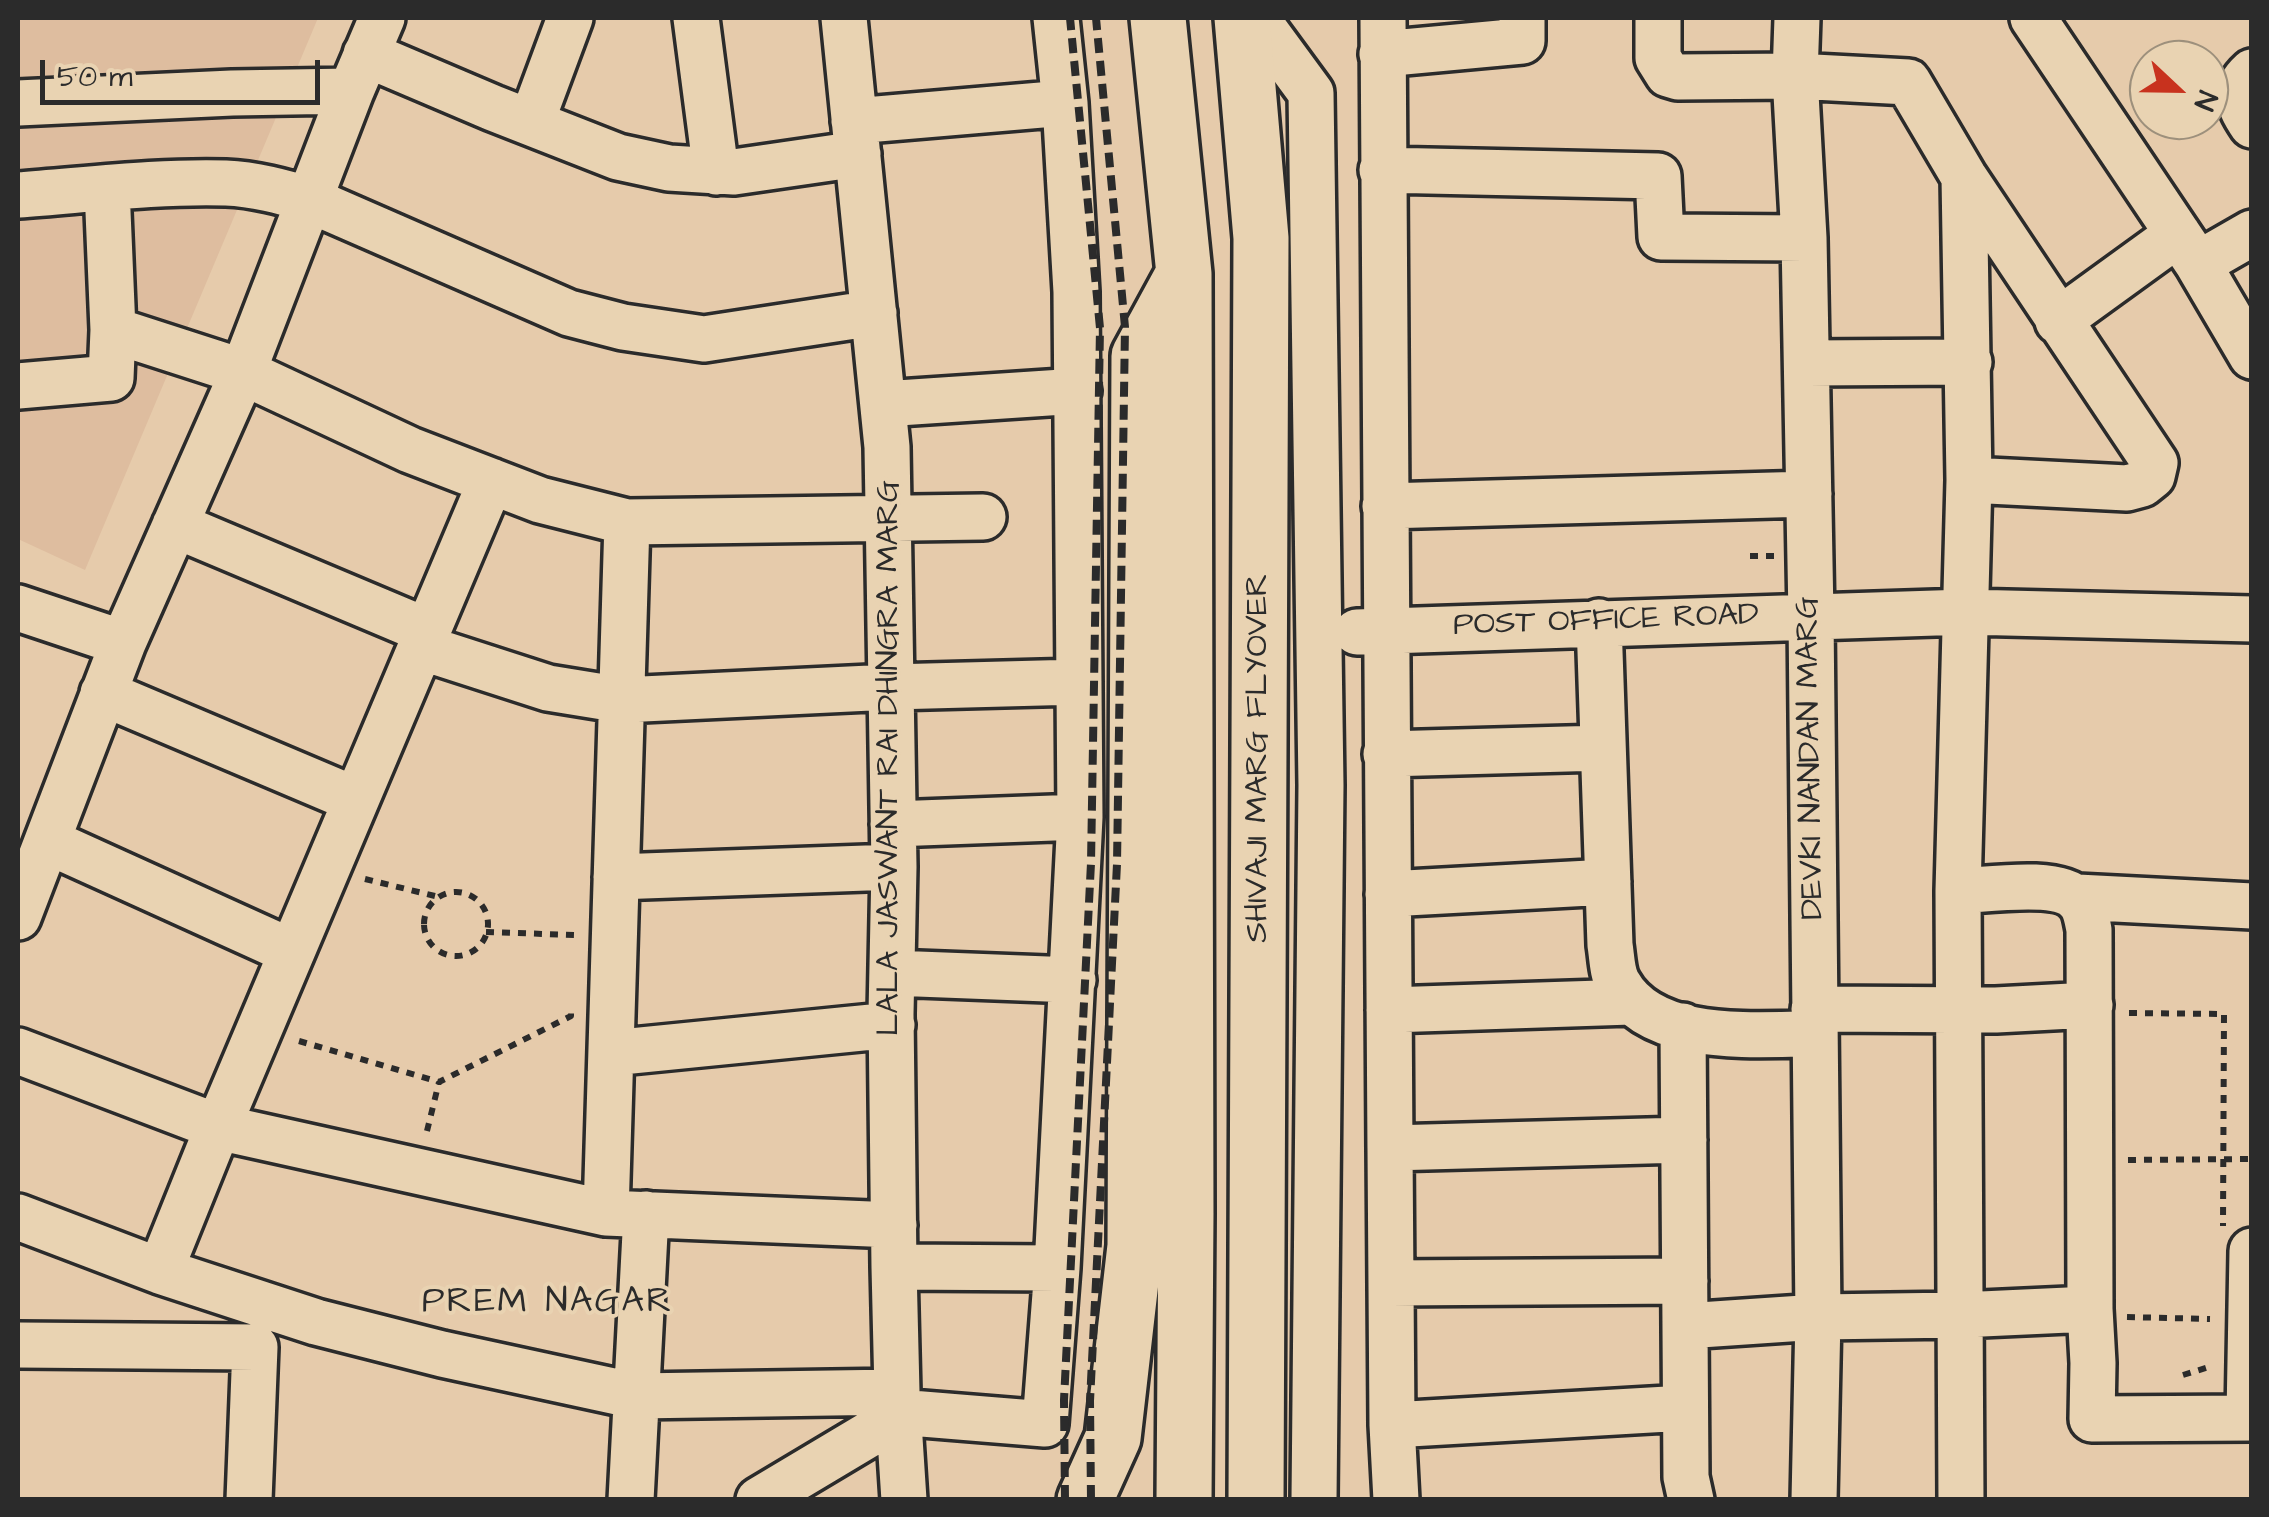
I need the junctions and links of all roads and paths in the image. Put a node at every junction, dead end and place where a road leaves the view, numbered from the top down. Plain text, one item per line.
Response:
1 (570, 18) edge
2 (696, 18) edge
3 (844, 18) edge
4 (1056, 18) edge
5 (1158, 18) edge
6 (1242, 18) edge
7 (1256, 18) edge
8 (1522, 18) edge
9 (1658, 18) edge
10 (1797, 18) edge
11 (2033, 18) edge
12 (366, 54) edge
13 (1382, 54) edge
14 (2252, 72) edge
15 (1795, 76) junction
16 (1311, 94) junction
17 (18, 103) edge
18 (1065, 103) junction
19 (531, 124) junction
20 (2252, 125) edge
21 (856, 138) junction
22 (1382, 170) junction
23 (716, 172) junction
24 (1964, 176) junction
25 (107, 188) junction
26 (18, 196) edge
27 (310, 200) junction
28 (2252, 233) edge
29 (1804, 238) junction
30 (2188, 249) junction
31 (1184, 274) junction
32 (874, 313) junction
33 (2058, 320) junction
34 (113, 330) junction
35 (2252, 356) edge
36 (1969, 362) junction
37 (1806, 364) junction
38 (243, 372) junction
39 (18, 386) edge
40 (1078, 391) junction
41 (883, 404) junction
42 (1970, 480) junction
43 (492, 481) junction
44 (1810, 494) junction
45 (1385, 506) junction
46 (888, 517) junction
47 (983, 517) dead end
48 (627, 522) junction
49 (175, 525) junction
50 (1751, 540) dead end
51 (1751, 572) dead end
52 (18, 608) edge
53 (1966, 612) junction
54 (1811, 616) junction
55 (2252, 619) edge
56 (1599, 622) junction
57 (1386, 629) junction
58 (1320, 635) junction
59 (424, 639) junction
60 (122, 643) junction
61 (1079, 682) junction
62 (891, 687) junction
63 (103, 693) junction
64 (622, 700) junction
65 (1603, 748) junction
66 (1386, 754) junction
67 (356, 800) junction
68 (1080, 817) junction
69 (47, 841) junction
70 (894, 846) junction
71 (616, 877) junction
72 (364, 879) dead end
73 (1608, 882) junction
74 (1958, 891) junction
75 (1388, 894) junction
76 (439, 897) junction
77 (2077, 897) junction
78 (2252, 906) edge
79 (18, 916) edge
80 (486, 932) junction
81 (575, 951) dead end
82 (292, 952) junction
83 (892, 973) junction
84 (1073, 980) junction
85 (572, 1000) dead end
86 (1631, 1002) junction
87 (2106, 1009) junction
88 (1389, 1010) junction
89 (1959, 1010) junction
90 (1814, 1021) junction
91 (892, 1025) junction
92 (1683, 1026) junction
93 (282, 1036) dead end
94 (18, 1052) edge
95 (610, 1053) junction
96 (439, 1082) junction
97 (218, 1128) junction
98 (1684, 1140) junction
99 (1390, 1148) junction
100 (2126, 1160) dead end
101 (2222, 1160) junction
102 (2252, 1160) edge
103 (416, 1171) junction
104 (626, 1214) junction
105 (18, 1218) edge
106 (894, 1246) junction
107 (2237, 1246) edge
108 (1057, 1268) junction
109 (160, 1271) junction
110 (1685, 1281) junction
111 (1391, 1283) junction
112 (2105, 1313) junction
113 (1960, 1315) junction
114 (1818, 1316) junction
115 (2223, 1320) dead end
116 (1685, 1326) junction
117 (18, 1345) edge
118 (2216, 1364) dead end
119 (2177, 1376) dead end
120 (636, 1396) junction
121 (898, 1407) junction
122 (1685, 1408) junction
123 (2250, 1417) edge
124 (1392, 1425) junction
125 (249, 1500) edge
126 (631, 1500) edge
127 (758, 1500) edge
128 (904, 1500) edge
129 (1086, 1500) edge
130 (1184, 1500) edge
131 (1256, 1500) edge
132 (1314, 1500) edge
133 (1396, 1500) edge
134 (1690, 1500) edge
135 (1814, 1500) edge
136 (1961, 1500) edge

1 - 19 street
2 - 23 street
3 - 21 street, LALA JASWANT RAI DHINGRA MARG
4 - 18 street
5 - 31 main road
6 - 131 main road, SHIVAJI MARG FLYOVER
7 - 16 street
8 - 13 street
9 - 15 street
10 - 15 street, DEVKI NANDAN MARG
11 - 30 street
12 - 17 street
12 - 19 street
12 - 27 street
13 - 16 street
13 - 22 street
14 - 20 street
15 - 24 street
15 - 29 street, DEVKI NANDAN MARG
16 - 58 street
18 - 21 street
18 - 40 street
19 - 23 street
21 - 23 street
21 - 32 street, LALA JASWANT RAI DHINGRA MARG
22 - 29 street
22 - 45 street
24 - 33 street
24 - 36 street
25 - 26 street
25 - 27 street
25 - 34 street
27 - 32 street
27 - 38 street
28 - 30 street
29 - 37 street, DEVKI NANDAN MARG
30 - 33 street
30 - 35 street
31 - 129 main road
31 - 130 main road
32 - 41 street, LALA JASWANT RAI DHINGRA MARG
33 - 42 street
34 - 38 street
34 - 39 street
36 - 37 street
36 - 42 street
37 - 44 street, DEVKI NANDAN MARG
38 - 43 street
38 - 49 street
40 - 41 street
40 - 61 street
41 - 46 street, LALA JASWANT RAI DHINGRA MARG
42 - 53 street
43 - 48 street
43 - 59 street
44 - 45 street
44 - 54 street, DEVKI NANDAN MARG
45 - 57 street
46 - 47 street
46 - 48 street
46 - 62 street, LALA JASWANT RAI DHINGRA MARG
48 - 64 street
49 - 59 street
49 - 60 street
50 - 51 path
52 - 60 street
53 - 54 street, POST OFFICE ROAD
53 - 55 street, POST OFFICE ROAD
53 - 74 street
54 - 56 street, POST OFFICE ROAD
54 - 90 street, DEVKI NANDAN MARG
56 - 57 street, POST OFFICE ROAD
56 - 65 street
57 - 58 street, POST OFFICE ROAD
57 - 66 street
58 - 132 street
59 - 64 street
59 - 67 street
60 - 63 street
61 - 62 street
61 - 68 street
62 - 64 street
62 - 70 street, LALA JASWANT RAI DHINGRA MARG
63 - 67 street
63 - 69 street
64 - 71 street
65 - 66 street
65 - 73 street
66 - 75 street
67 - 82 street
68 - 70 street
68 - 84 street
69 - 79 street
69 - 82 street
70 - 71 street
70 - 83 street, LALA JASWANT RAI DHINGRA MARG
71 - 95 street
72 - 76 path
73 - 75 street
73 - 86 street
74 - 77 street
74 - 89 street
75 - 88 street
76 - 80 path
76 - 80 path
77 - 78 street
77 - 87 street
80 - 81 path
82 - 97 street
83 - 84 street
83 - 91 street, LALA JASWANT RAI DHINGRA MARG
84 - 108 street
85 - 96 path
86 - 88 street
86 - 92 street
87 - 89 street
87 - 101 path
87 - 112 street
88 - 99 street
89 - 90 street
89 - 113 street
90 - 92 street
90 - 114 street, DEVKI NANDAN MARG
91 - 95 street
91 - 106 street, LALA JASWANT RAI DHINGRA MARG
92 - 98 street
93 - 96 path
94 - 97 street
95 - 104 street
96 - 103 path
97 - 103 street
97 - 109 street
98 - 99 street
98 - 110 street
99 - 111 street
100 - 101 path
101 - 102 path
101 - 107 path
103 - 104 street
104 - 106 street
104 - 120 street
105 - 109 street
106 - 108 street
106 - 121 street, LALA JASWANT RAI DHINGRA MARG
107 - 123 street
108 - 121 street
109 - 120 street
110 - 111 street
110 - 116 street
111 - 124 street
112 - 113 street
112 - 115 path
112 - 123 street
113 - 114 street
113 - 136 street
114 - 116 street
114 - 135 street, DEVKI NANDAN MARG
116 - 122 street
117 - 125 street
118 - 119 path
120 - 121 street
120 - 126 street
121 - 127 street
121 - 128 street, LALA JASWANT RAI DHINGRA MARG
122 - 124 street
122 - 134 street
124 - 133 street

